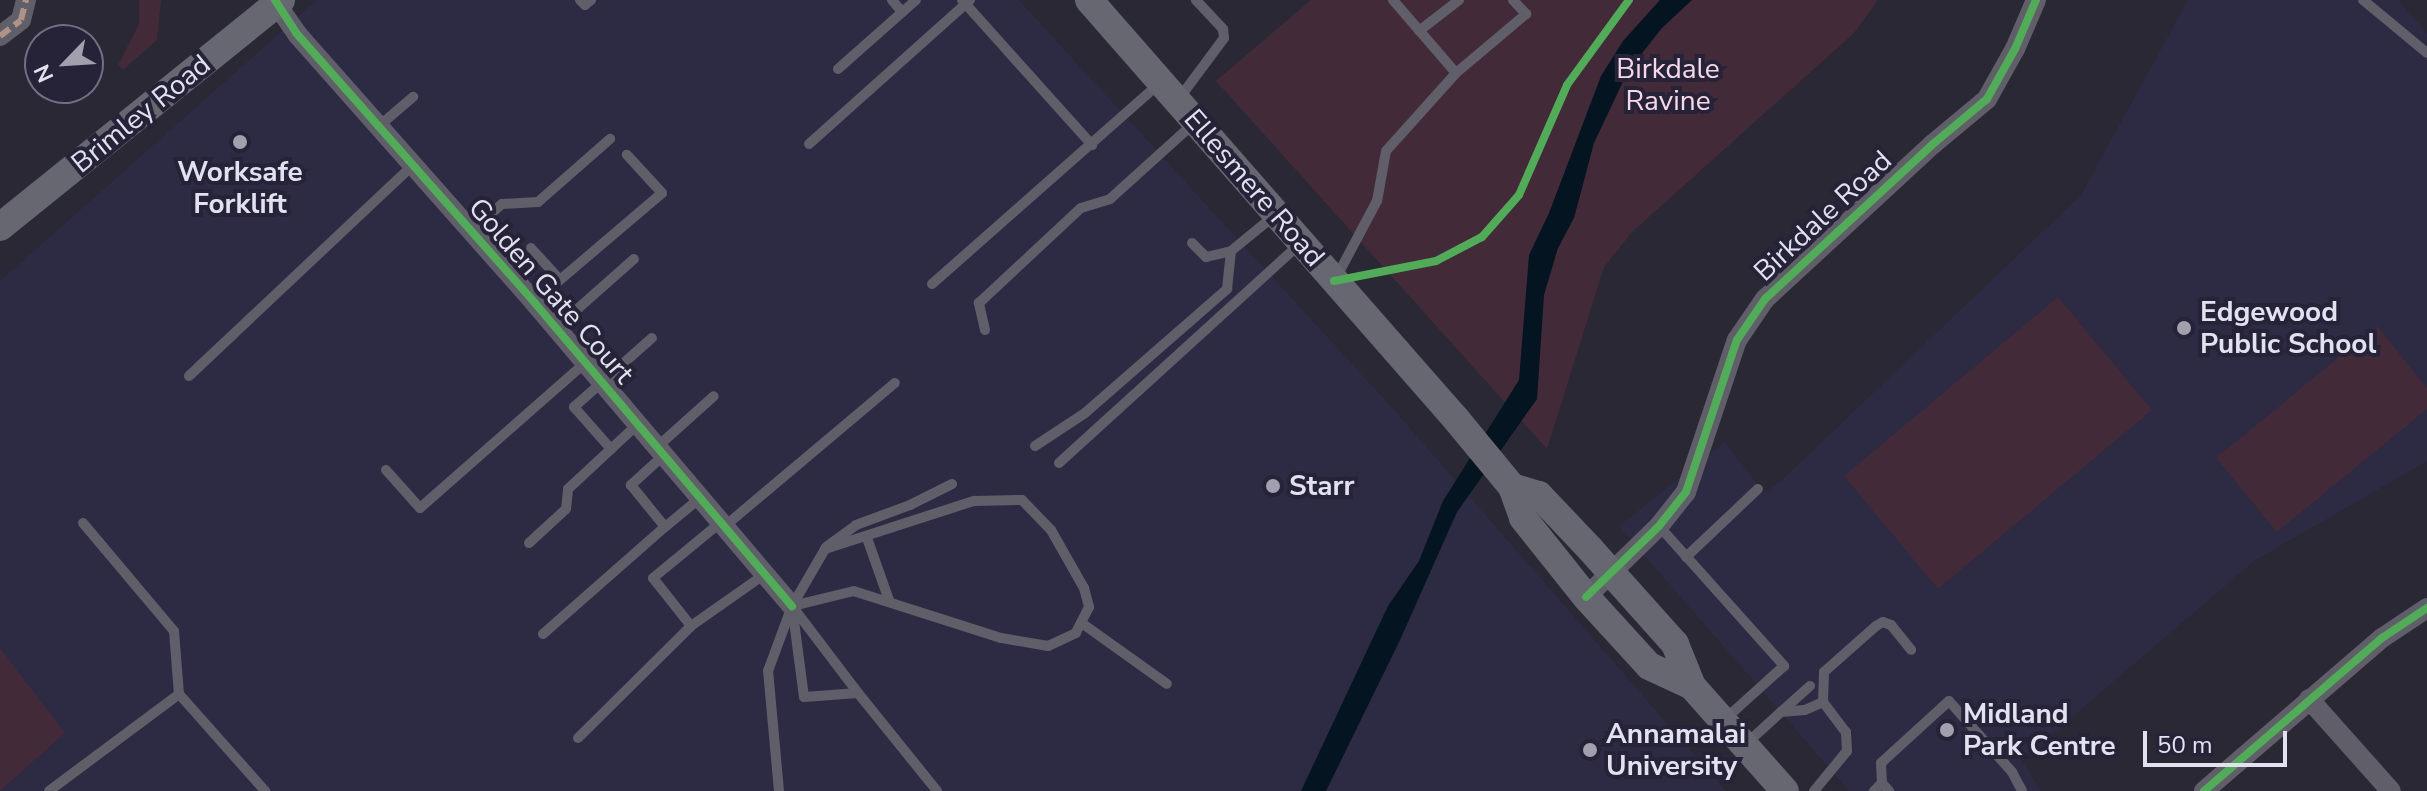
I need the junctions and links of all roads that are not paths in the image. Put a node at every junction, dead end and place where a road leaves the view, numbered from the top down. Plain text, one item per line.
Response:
1 (26, 0) edge
2 (580, 0) edge
3 (591, 0) edge
4 (892, 0) edge
5 (916, 0) edge
6 (1089, 0) edge
7 (1196, 0) edge
8 (1393, 0) edge
9 (1459, 0) edge
10 (1513, 0) edge
11 (2036, 0) edge
12 (2363, 0) edge
13 (966, 1) edge
14 (279, 2) edge
15 (902, 12) junction
16 (1419, 31) junction
17 (0, 36) edge
18 (2427, 53) edge
19 (838, 69) dead end
20 (1456, 73) junction
21 (413, 97) dead end
22 (1178, 101) junction
23 (379, 126) junction
24 (610, 139) dead end
25 (809, 144) dead end
26 (1092, 145) junction
27 (627, 155) dead end
28 (413, 165) junction
29 (1276, 214) junction
30 (0, 227) edge
31 (471, 231) junction
32 (1301, 242) junction
33 (1192, 243) dead end
34 (531, 248) dead end
35 (1231, 251) junction
36 (634, 259) dead end
37 (560, 280) junction
38 (1334, 281) junction
39 (932, 284) dead end
40 (534, 302) junction
41 (556, 328) junction
42 (985, 330) dead end
43 (652, 338) dead end
44 (585, 363) junction
45 (189, 376) dead end
46 (602, 382) junction
47 (895, 383) dead end
48 (714, 396) dead end
49 (638, 424) junction
50 (1035, 446) dead end
51 (611, 449) junction
52 (661, 451) junction
53 (1059, 463) dead end
54 (386, 470) dead end
55 (952, 484) dead end
56 (1512, 487) junction
57 (1758, 489) dead end
58 (700, 498) junction
59 (83, 523) dead end
60 (723, 524) junction
61 (1659, 526) junction
62 (665, 527) junction
63 (867, 538) junction
64 (529, 543) dead end
65 (825, 549) junction
66 (1686, 557) junction
67 (1611, 573) junction
68 (765, 574) junction
69 (1586, 597) junction
70 (889, 600) junction
71 (792, 606) junction
72 (2427, 608) edge
73 (1083, 624) junction
74 (691, 626) junction
75 (543, 634) dead end
76 (1911, 650) dead end
77 (1167, 684) dead end
78 (1692, 686) junction
79 (1810, 686) dead end
80 (858, 693) junction
81 (179, 694) junction
82 (2309, 699) junction
83 (1823, 702) junction
84 (1781, 712) junction
85 (1722, 721) junction
86 (578, 738) dead end
87 (1744, 745) junction
88 (1882, 788) edge
89 (49, 791) edge
90 (265, 791) edge
91 (779, 791) edge
92 (937, 791) edge
93 (1785, 791) edge
94 (1814, 791) edge
95 (2022, 791) edge
96 (2204, 791) edge
97 (2391, 791) edge

1 - 17 street
2 - 3 lane
4 - 15 lane
5 - 15 lane
6 - 22 main road, Ellesmere Road
7 - 22 lane
8 - 16 lane
9 - 16 lane
10 - 20 lane
11 - 61 street, Birkdale Road
12 - 18 lane
13 - 25 lane
13 - 26 lane
14 - 23 street, Golden Gate Court
14 - 30 main road, Brimley Road
15 - 19 lane
16 - 20 lane
20 - 38 lane
21 - 23 lane
22 - 26 lane
22 - 29 main road, Ellesmere Road
22 - 42 lane
23 - 28 street, Golden Gate Court
24 - 31 lane
26 - 39 lane
27 - 37 lane
28 - 31 street, Golden Gate Court
28 - 45 lane
29 - 32 main road, Ellesmere Road
29 - 35 lane
31 - 40 street, Golden Gate Court
32 - 38 main road, Ellesmere Road
32 - 53 lane
33 - 35 lane
34 - 37 lane
35 - 50 lane
36 - 41 lane
37 - 40 lane
38 - 56 main road, Ellesmere Road
40 - 41 street, Golden Gate Court
41 - 44 street, Golden Gate Court
43 - 46 lane
44 - 46 street, Golden Gate Court
44 - 54 lane
46 - 49 street, Golden Gate Court
46 - 51 lane
47 - 60 lane
48 - 52 lane
49 - 51 lane
49 - 52 street, Golden Gate Court
51 - 64 lane
52 - 58 street, Golden Gate Court
52 - 62 lane
55 - 65 lane
56 - 67 main road, Ellesmere Road
56 - 69 main road, Ellesmere Road
57 - 66 lane
58 - 60 street, Golden Gate Court
58 - 62 lane
59 - 81 lane
60 - 68 street, Golden Gate Court
60 - 74 lane
61 - 66 lane
61 - 67 street, Birkdale Road
62 - 75 lane
63 - 65 lane
63 - 70 lane
63 - 73 lane
65 - 71 lane
66 - 85 lane
67 - 69 street, Birkdale Road
67 - 78 main road, Ellesmere Road
68 - 71 street, Golden Gate Court
68 - 74 lane
69 - 78 main road, Ellesmere Road
70 - 71 lane
70 - 73 lane
71 - 80 lane
71 - 80 lane
71 - 91 lane
72 - 82 street
73 - 77 lane
74 - 86 lane
76 - 83 lane
78 - 85 main road, Ellesmere Road
79 - 84 lane
80 - 92 lane
81 - 89 lane
81 - 90 lane
82 - 96 street
82 - 97 street
83 - 84 lane
83 - 94 lane
84 - 87 lane
85 - 87 main road, Ellesmere Road
87 - 93 main road, Ellesmere Road
88 - 95 lane

